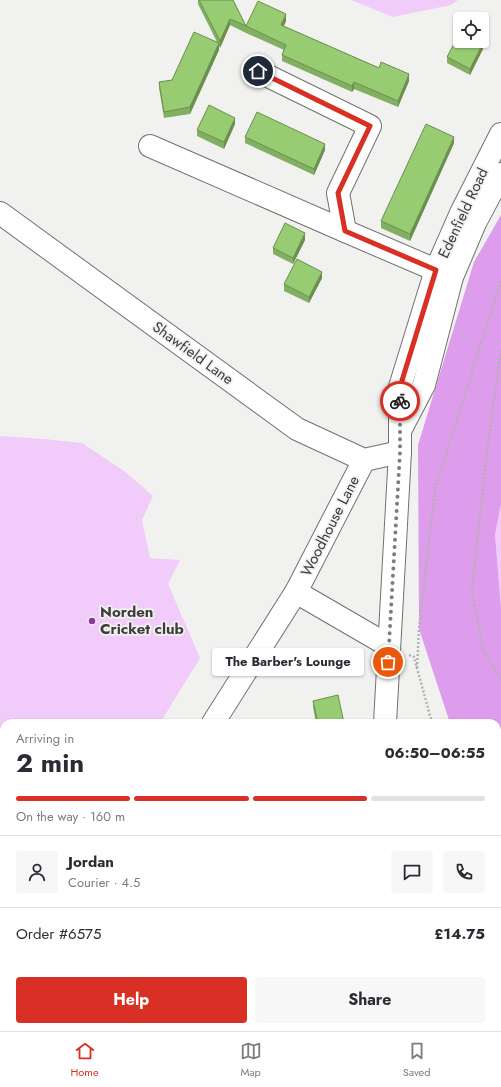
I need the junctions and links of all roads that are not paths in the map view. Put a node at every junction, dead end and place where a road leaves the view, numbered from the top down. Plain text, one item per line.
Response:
1 (258, 71) dead end
2 (501, 134) edge
3 (150, 146) dead end
4 (501, 174) edge
5 (0, 213) edge
6 (345, 231) junction
7 (444, 274) junction
8 (400, 442) junction
9 (364, 460) junction
10 (296, 592) junction
11 (389, 646) junction
12 (216, 719) edge
13 (385, 719) edge

1 - 6 street
2 - 7 street, Edenfield Road
3 - 6 street
4 - 7 street, Edenfield Road
5 - 9 street, Shawfield Lane
6 - 7 street
7 - 8 street, Edenfield Road
8 - 9 street
8 - 11 street, Edenfield Road
9 - 10 street, Woodhouse Lane
10 - 11 street, Woodhouse Lane
10 - 12 street, Woodhouse Lane
11 - 13 street, Edenfield Road

